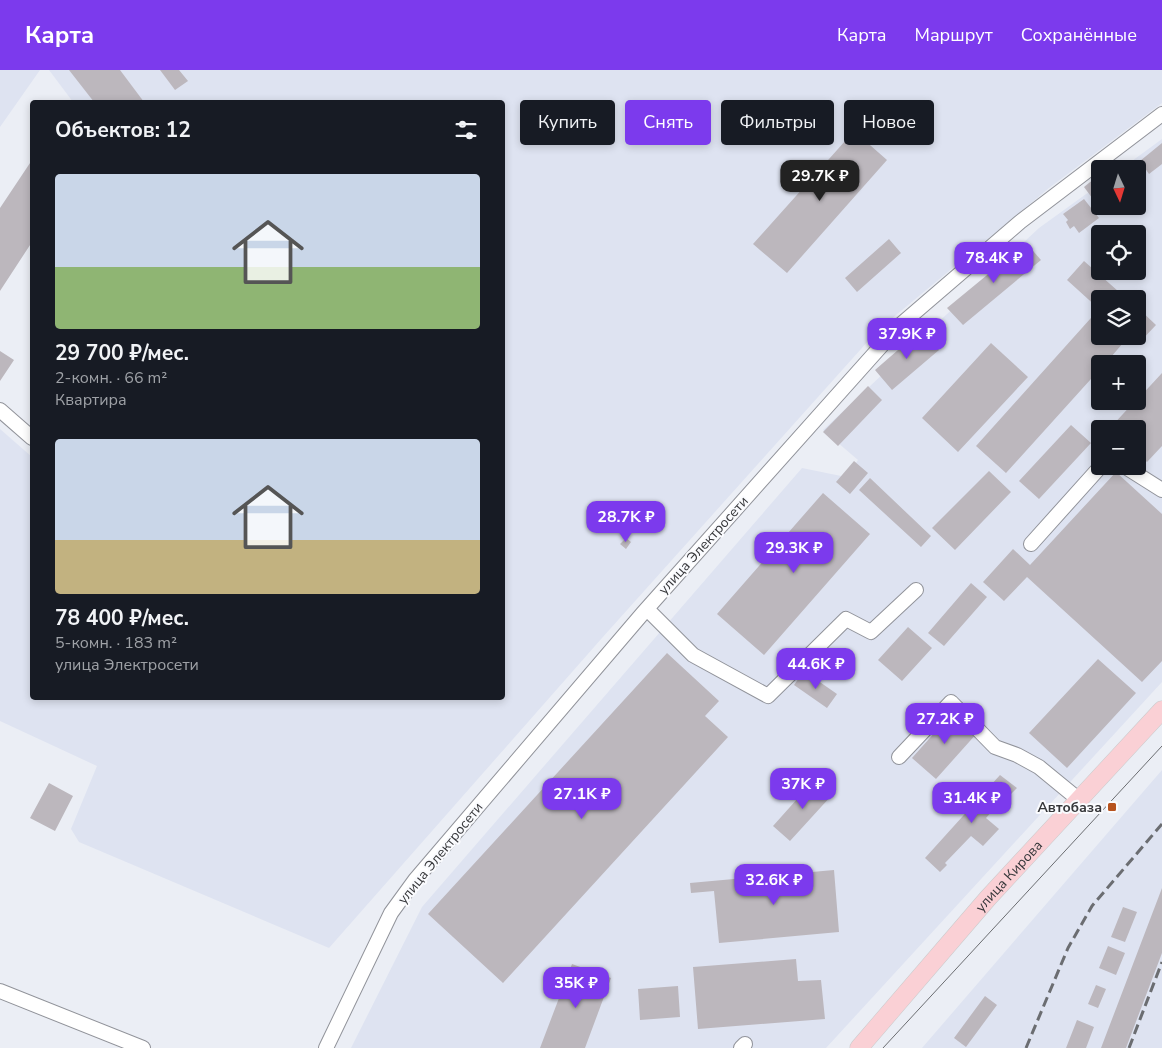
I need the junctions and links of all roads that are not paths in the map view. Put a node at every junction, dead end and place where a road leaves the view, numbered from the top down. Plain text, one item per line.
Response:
1 (1162, 114) edge
2 (0, 410) edge
3 (30, 436) edge
4 (1093, 475) edge
5 (1138, 475) edge
6 (1162, 490) edge
7 (1031, 544) dead end
8 (916, 590) dead end
9 (647, 609) junction
10 (1162, 710) edge
11 (899, 757) dead end
12 (1078, 799) junction
13 (0, 991) edge
14 (143, 1048) edge
15 (326, 1048) edge
16 (859, 1048) edge

1 - 9 street, улица Электросети
2 - 3 street
4 - 7 street
5 - 6 street
8 - 9 street
9 - 15 street, улица Электросети
10 - 12 main road, улица Кирова
11 - 12 street
12 - 16 main road, улица Кирова
13 - 14 street

